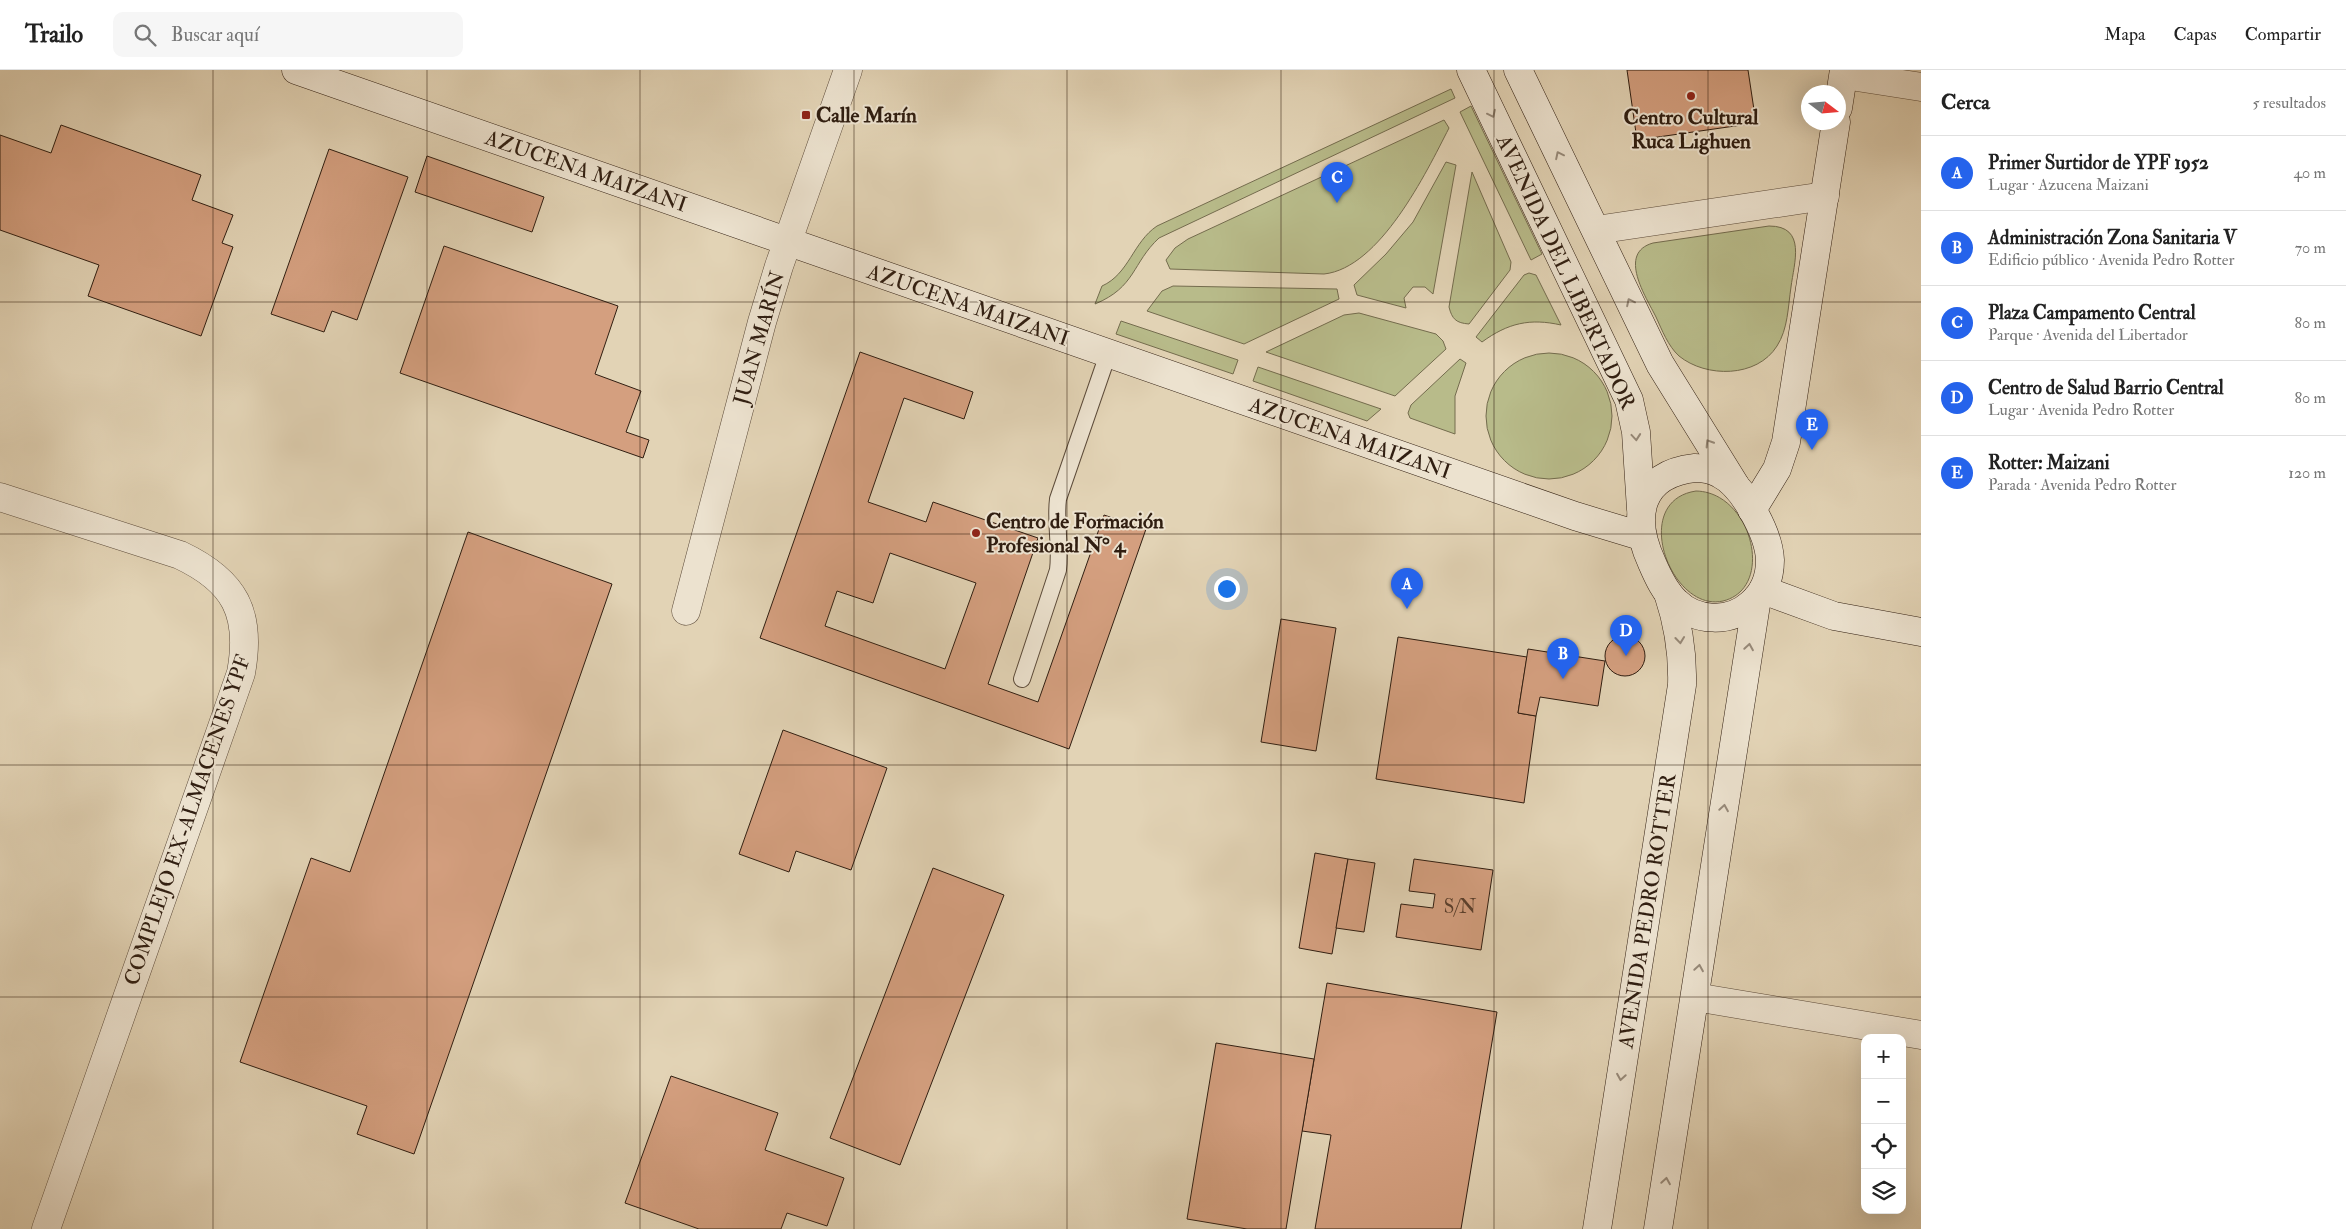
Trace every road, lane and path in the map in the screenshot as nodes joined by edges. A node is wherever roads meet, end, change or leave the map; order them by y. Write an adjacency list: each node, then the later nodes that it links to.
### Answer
1 (848, 70): 10 (main road, JUAN MARÍN)
2 (1471, 70): 14 (main road, AVENIDA DEL LIBERTADOR, one-way to 14)
3 (1518, 70): 9 (main road, AVENIDA DEL LIBERTADOR, one-way to 3)
4 (304, 71): 10 (main road, AZUCENA MAIZANI)
5 (1844, 73): 6 (main road)
6 (1921, 87)
7 (1835, 130): 8 (main road)
8 (1825, 196): 9 (main road); 15 (main road)
9 (1596, 230): 12 (main road, AVENIDA DEL LIBERTADOR, one-way to 9)
10 (788, 242): 11 (main road, AZUCENA MAIZANI); 19 (main road, JUAN MARÍN)
11 (1108, 354): 16 (main road, AZUCENA MAIZANI); 21 (lane)
12 (1735, 485): 14 (main road, AVENIDA DEL LIBERTADOR); 15 (main road, AVENIDA DEL LIBERTADOR)
13 (0, 497): 24 (main road, COMPLEJO EX-ALMACENES YPF)
14 (1641, 509): 16 (main road, AVENIDA DEL LIBERTADOR)
15 (1752, 510): 18 (main road, AVENIDA DEL LIBERTADOR)
16 (1641, 536): 17 (main road, AVENIDA DEL LIBERTADOR)
17 (1668, 593): 18 (main road, AVENIDA DEL LIBERTADOR); 25 (main road, AVENIDA PEDRO ROTTER, one-way to 25)
18 (1760, 594): 20 (main road); 22 (main road, one-way to 18)
19 (686, 611)
20 (1921, 632)
21 (1022, 679)
22 (1695, 997): 23 (main road); 26 (main road, one-way to 22)
23 (1921, 1035)
24 (46, 1229)
25 (1597, 1229)
26 (1658, 1229)

